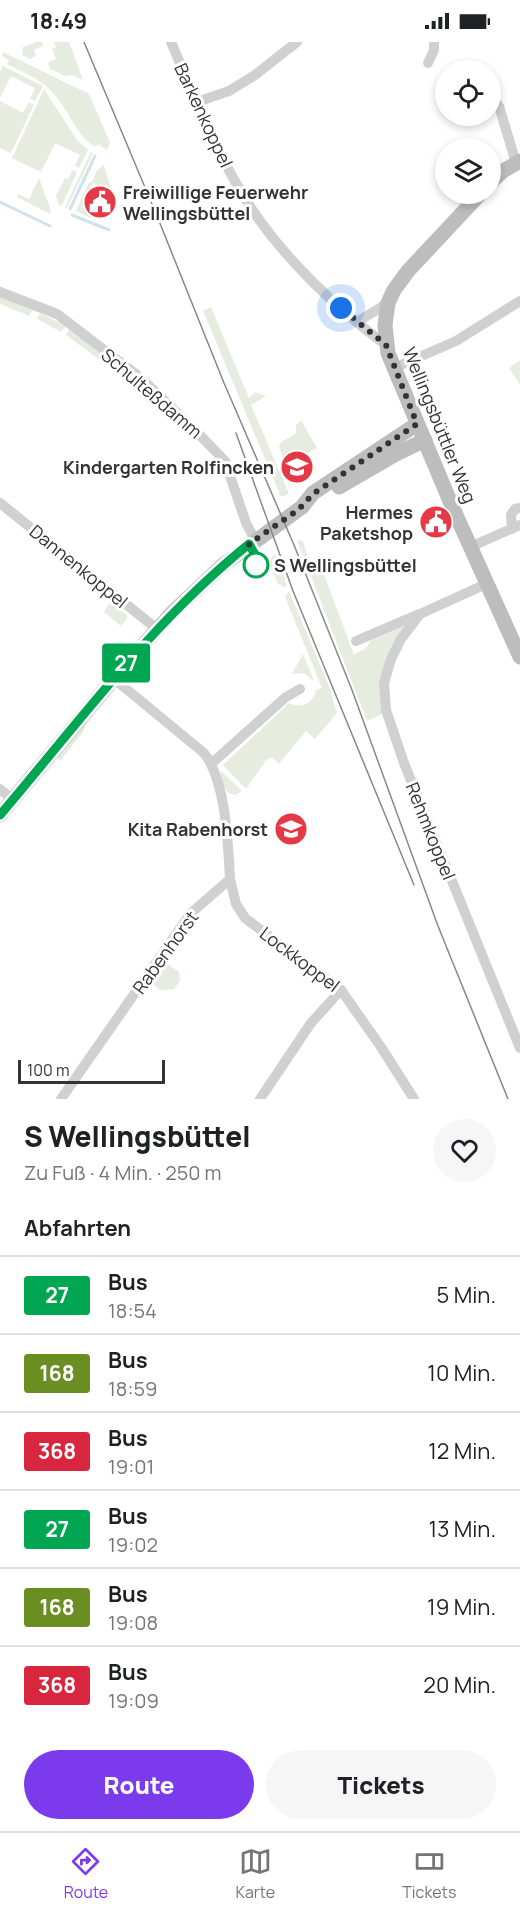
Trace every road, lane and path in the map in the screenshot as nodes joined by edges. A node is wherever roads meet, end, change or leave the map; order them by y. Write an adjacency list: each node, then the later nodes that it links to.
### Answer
1 (171, 42): 5 (street, Barkenkoppel)
2 (297, 42): 5 (street)
3 (434, 42): 4 (street)
4 (428, 63)
5 (197, 102): 13 (street, Barkenkoppel)
6 (501, 112): 7 (street)
7 (518, 162): 8 (main road)
8 (501, 175)
9 (471, 204): 12 (main road, Wellingsbüttler Weg)
10 (0, 292): 22 (street, Schulteßdamm)
11 (520, 301): 15 (street)
12 (388, 303): 13 (street); 14 (main road, Wellingsbüttler Weg)
13 (357, 322): 14 (street, Barkenkoppel)
14 (386, 345): 15 (main road, Wellingsbüttler Weg)
15 (394, 368): 16 (main road, Wellingsbüttler Weg)
16 (417, 424): 17 (main road, Wellingsbüttler Weg); 19 (main road)
17 (425, 440): 19 (main road); 23 (main road, Wellingsbüttler Weg)
18 (0, 503): 26 (street, Dannenkoppel)
19 (302, 507): 22 (main road)
20 (520, 508): 21 (street)
21 (516, 527): 23 (street)
22 (255, 540): 26 (main road)
23 (470, 547): 24 (main road, Wellingsbüttler Weg)
24 (486, 584): 25 (street, Rehmkoppel); 28 (main road, Wellingsbüttler Weg)
25 (420, 614): 27 (street, Rehmkoppel); 37 (street, Rehmkoppel)
26 (157, 629): 29 (main road)
27 (356, 641)
28 (520, 657)
29 (113, 678): 31 (street); 33 (main road)
30 (300, 689): 31 (street)
31 (212, 763): 35 (street)
32 (0, 789): 33 (street)
33 (13, 800): 34 (main road)
34 (0, 815)
35 (230, 879): 36 (street, Lockkoppel); 38 (street, Rabenhorst)
36 (341, 990): 39 (street); 40 (street, Lockkoppel)
37 (520, 1048)
38 (62, 1099)
39 (260, 1099)
40 (414, 1099)

